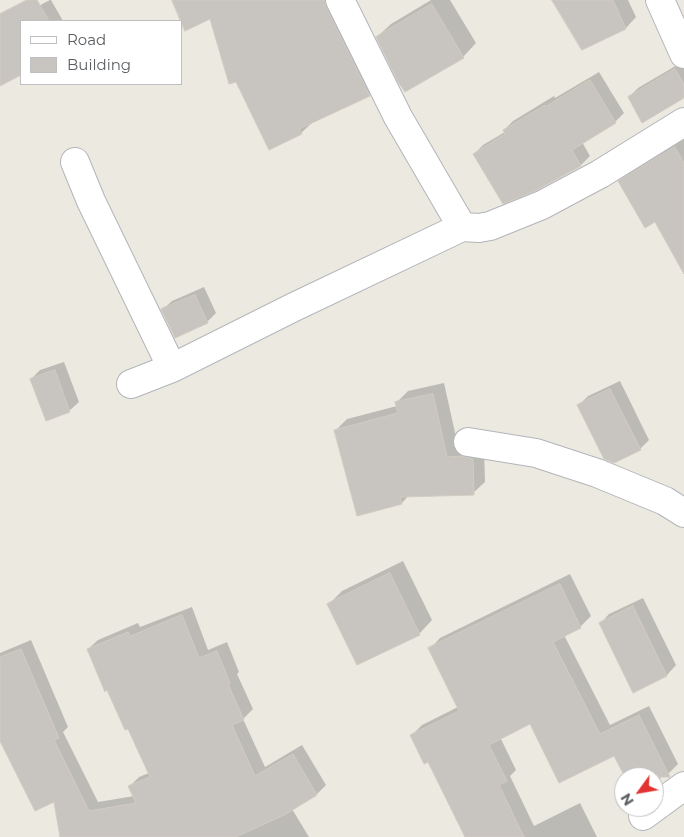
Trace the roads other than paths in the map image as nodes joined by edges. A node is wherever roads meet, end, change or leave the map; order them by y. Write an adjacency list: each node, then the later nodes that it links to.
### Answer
1 (340, 0): 6 (street)
2 (670, 10): 3 (street)
3 (684, 54)
4 (684, 122): 6 (street)
5 (75, 162): 7 (street)
6 (462, 227): 7 (street)
7 (172, 368): 8 (street)
8 (131, 384)
9 (468, 442): 10 (street)
10 (684, 513)
11 (684, 786): 12 (street)
12 (664, 801)

